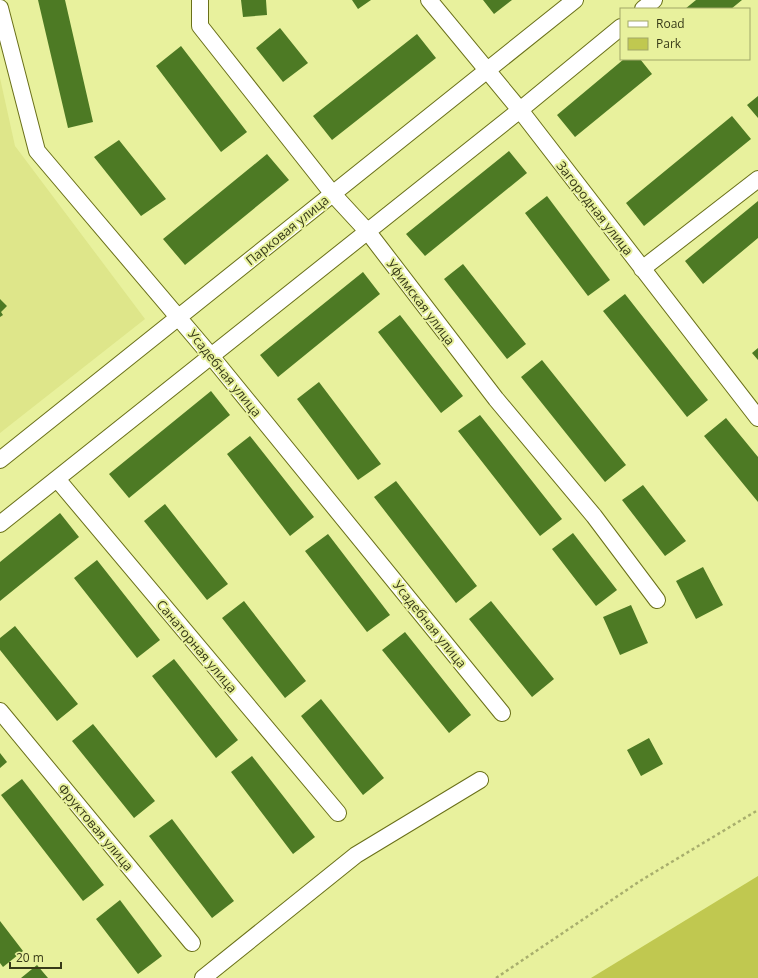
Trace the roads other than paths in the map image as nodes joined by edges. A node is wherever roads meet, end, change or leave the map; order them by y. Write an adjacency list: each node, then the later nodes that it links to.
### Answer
1 (200, 0): 11 (street, Уфимская улица)
2 (429, 0): 8 (street, Загородная улица)
3 (575, 0): 8 (street, Парковая улица)
4 (654, 0): 6 (street)
5 (0, 8): 14 (street, Усадебная улица)
6 (644, 8)
7 (620, 28): 9 (street)
8 (487, 70): 9 (street, Загородная улица); 11 (street, Парковая улица)
9 (520, 110): 12 (street); 13 (street, Загородная улица)
10 (758, 179): 13 (street)
11 (332, 193): 12 (street, Уфимская улица); 14 (street, Парковая улица)
12 (368, 232): 15 (street); 20 (street, Уфимская улица)
13 (642, 269): 16 (street, Загородная улица)
14 (179, 317): 15 (street, Усадебная улица); 17 (street, Парковая улица)
15 (211, 356): 18 (street); 22 (street, Усадебная улица)
16 (758, 418)
17 (0, 460)
18 (56, 479): 19 (street); 24 (street, Санаторная улица)
19 (0, 524)
20 (657, 600)
21 (0, 711): 25 (street, Фруктовая улица)
22 (502, 713)
23 (480, 780): 26 (street)
24 (338, 813)
25 (192, 943)
26 (203, 978)

